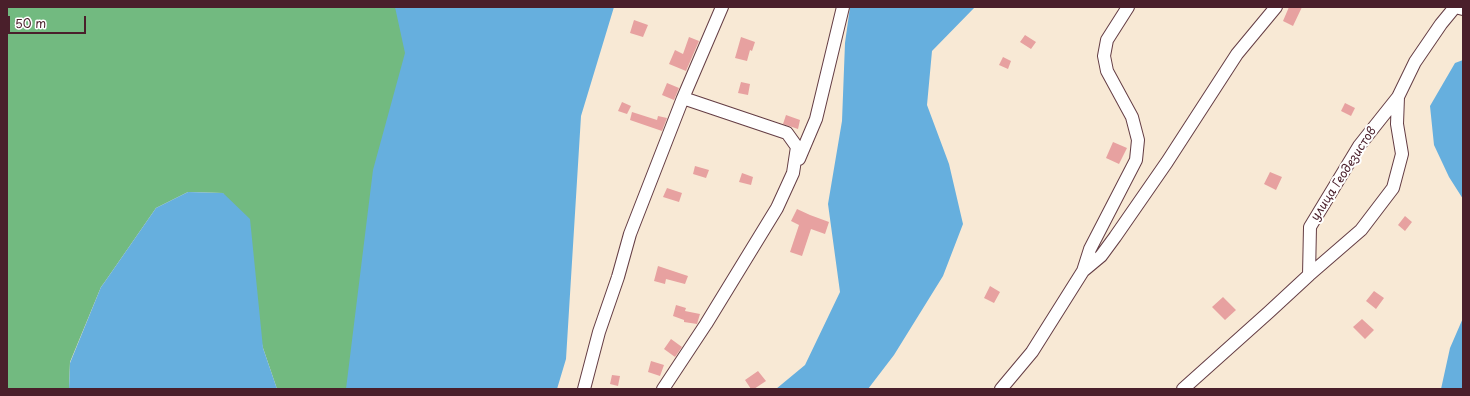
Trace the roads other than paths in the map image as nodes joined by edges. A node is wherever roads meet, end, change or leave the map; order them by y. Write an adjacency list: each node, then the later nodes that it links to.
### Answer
1 (722, 7): 8 (street)
2 (843, 7): 9 (street)
3 (1128, 7): 10 (street)
4 (1276, 7): 10 (street)
5 (1455, 7): 6 (street, улица Геодезистов); 7 (street, улица Геодезистов)
6 (1463, 9)
7 (1398, 96): 11 (street, улица Геодезистов); 11 (street)
8 (683, 98): 9 (street); 12 (street)
9 (794, 174): 13 (street)
10 (1083, 271): 14 (street)
11 (1309, 275): 15 (street)
12 (584, 389)
13 (663, 389)
14 (1001, 389)
15 (1183, 389)

